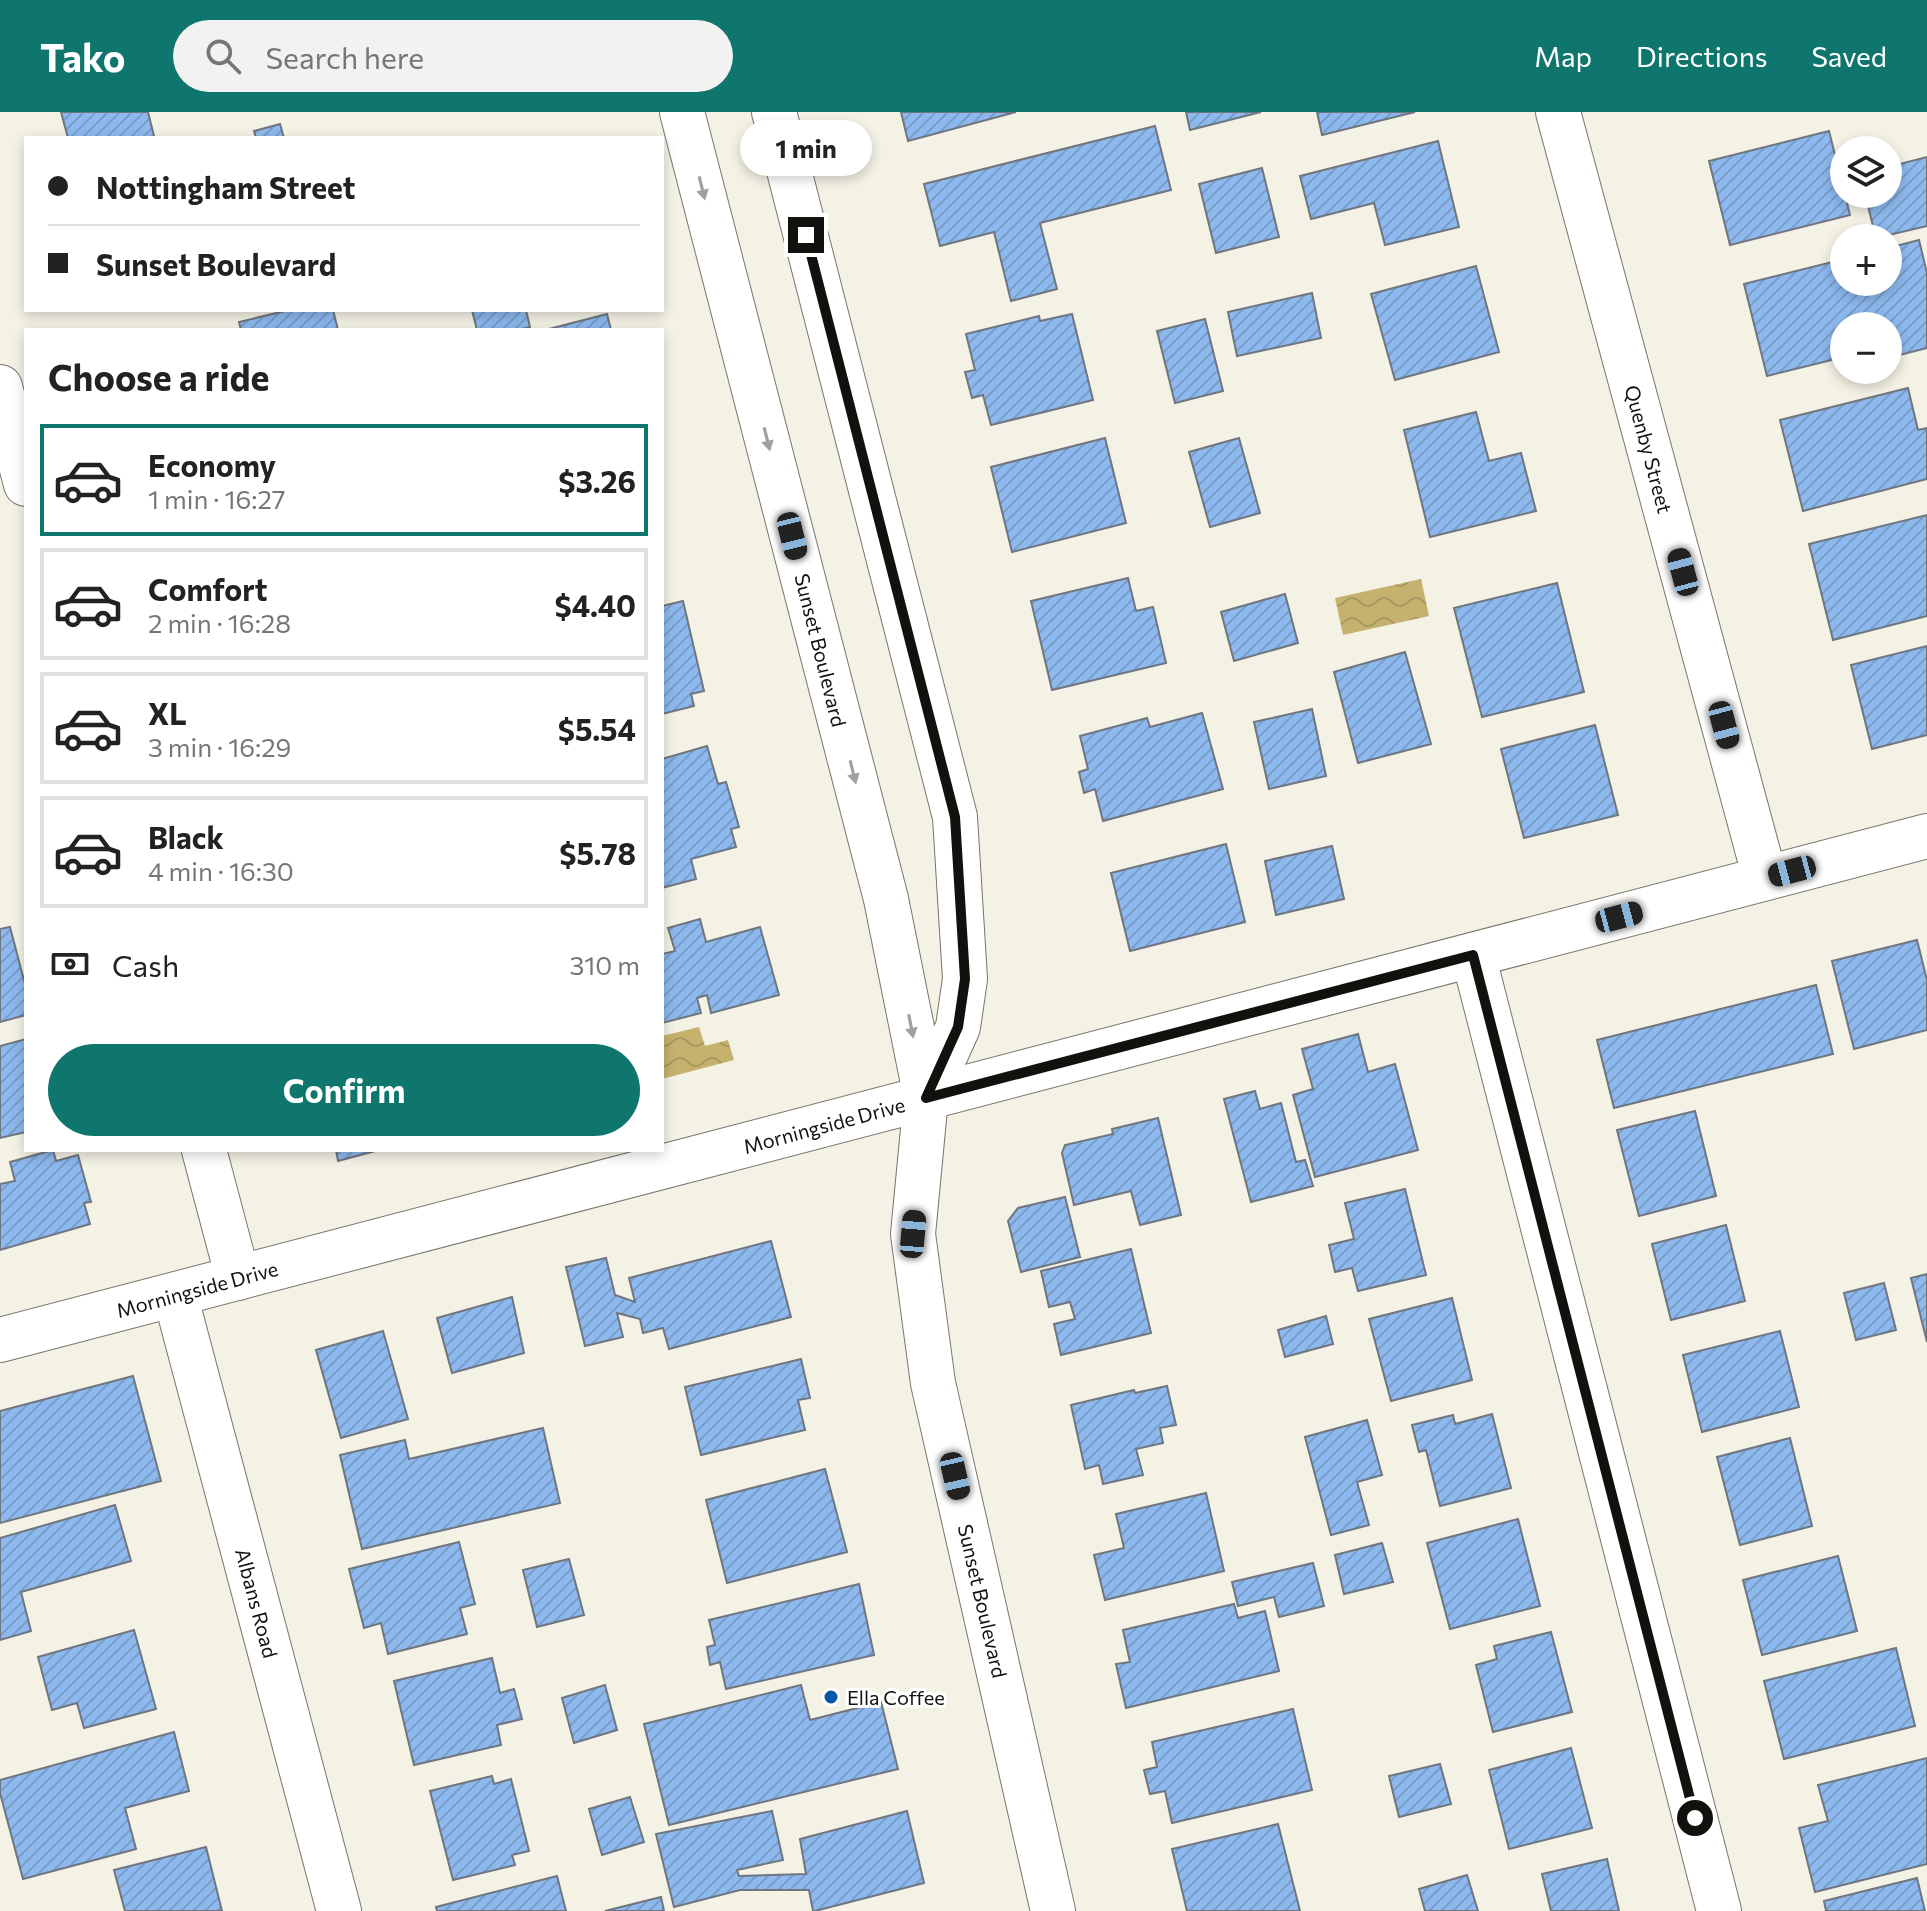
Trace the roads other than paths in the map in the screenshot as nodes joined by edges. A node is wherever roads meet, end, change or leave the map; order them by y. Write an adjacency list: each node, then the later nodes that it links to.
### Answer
1 (682, 112): 9 (street, Sunset Boulevard, one-way to 9)
2 (774, 112): 9 (street, Sunset Boulevard)
3 (1558, 112): 7 (street, Quenby Street)
4 (0, 387): 5 (street)
5 (24, 477)
6 (1927, 836): 7 (street, Morningside Drive)
7 (1765, 878): 8 (street, Morningside Drive)
8 (1473, 955): 9 (street, Morningside Drive); 16 (street)
9 (926, 1098): 11 (street, Morningside Drive); 15 (street, Sunset Boulevard)
10 (205, 1152): 11 (street)
11 (238, 1278): 12 (street, Morningside Drive)
12 (175, 1295): 13 (street, Morningside Drive); 14 (street, Albans Road)
13 (0, 1340)
14 (339, 1911)
15 (1053, 1911)
16 (1719, 1911)

